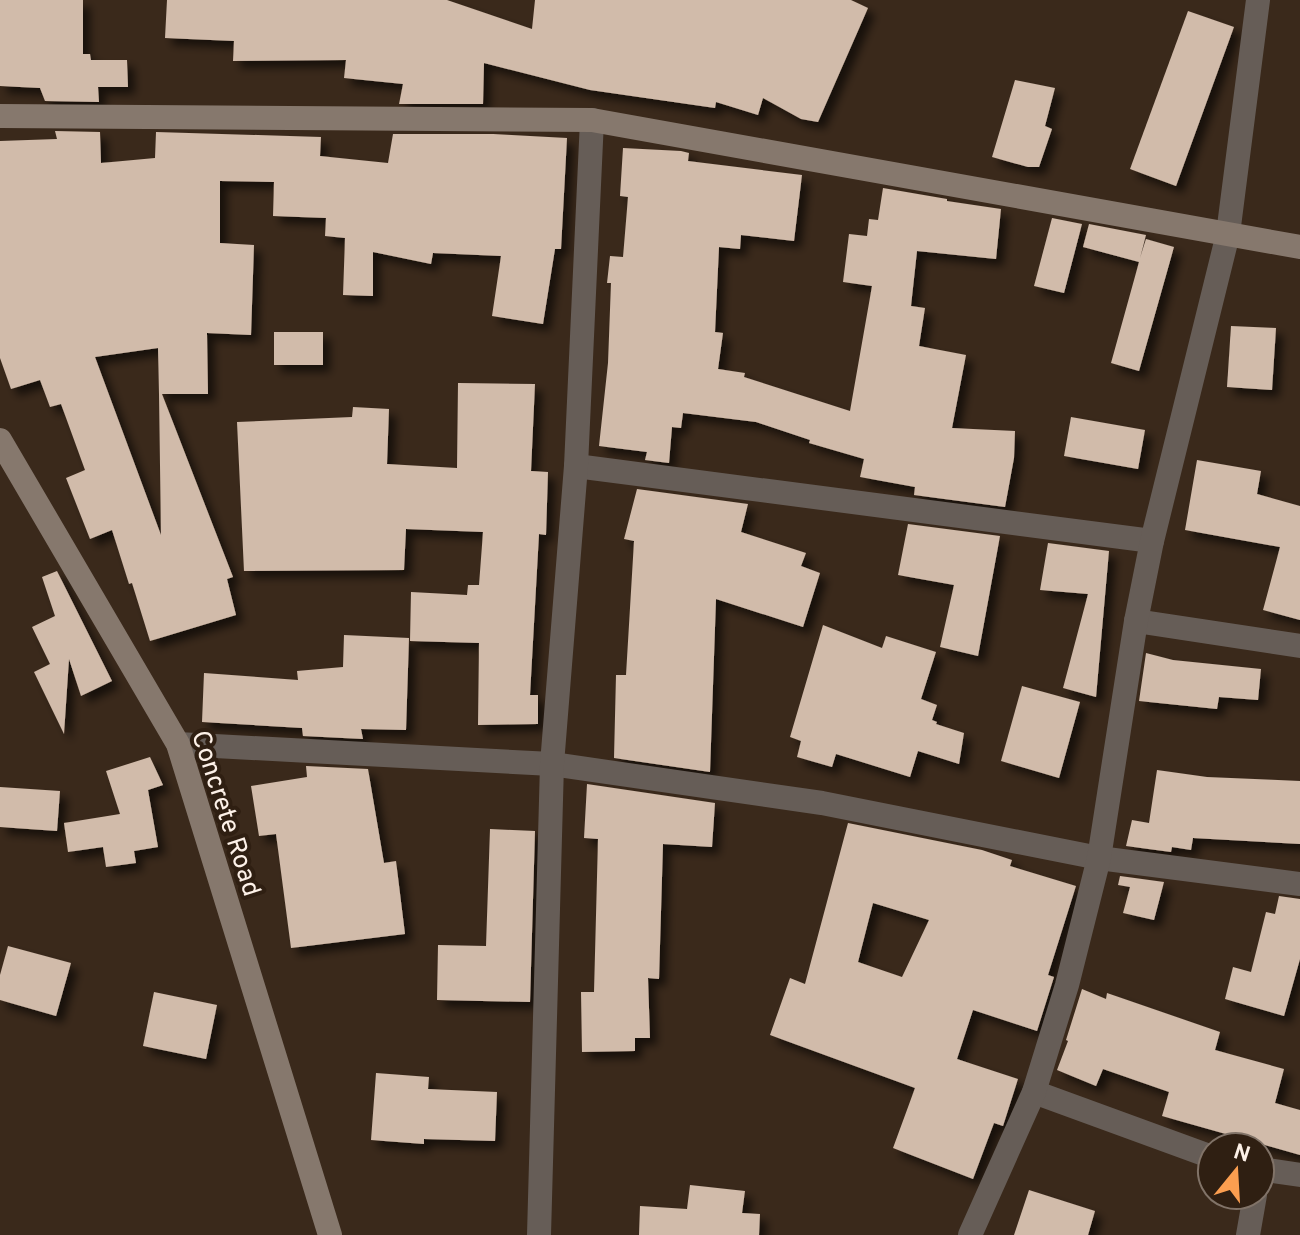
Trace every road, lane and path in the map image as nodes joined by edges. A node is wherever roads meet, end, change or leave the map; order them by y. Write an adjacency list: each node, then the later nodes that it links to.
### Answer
1 (1258, 0): 4 (street)
2 (0, 116): 3 (street)
3 (592, 120): 4 (street); 7 (street)
4 (1228, 234): 5 (street); 8 (street)
5 (1300, 247)
6 (0, 440): 11 (street, Concrete Road)
7 (576, 466): 8 (street); 12 (street)
8 (1152, 541): 9 (street)
9 (1136, 621): 10 (street); 13 (street)
10 (1300, 646)
11 (178, 744): 12 (street); 20 (street, Concrete Road)
12 (552, 764): 13 (street); 21 (street)
13 (1099, 858): 14 (street); 15 (street)
14 (1300, 884)
15 (1034, 1092): 16 (street); 22 (street)
16 (1196, 1151)
17 (1276, 1171): 18 (street)
18 (1300, 1175)
19 (1252, 1211): 23 (street)
20 (330, 1235)
21 (539, 1235)
22 (970, 1235)
23 (1248, 1235)

